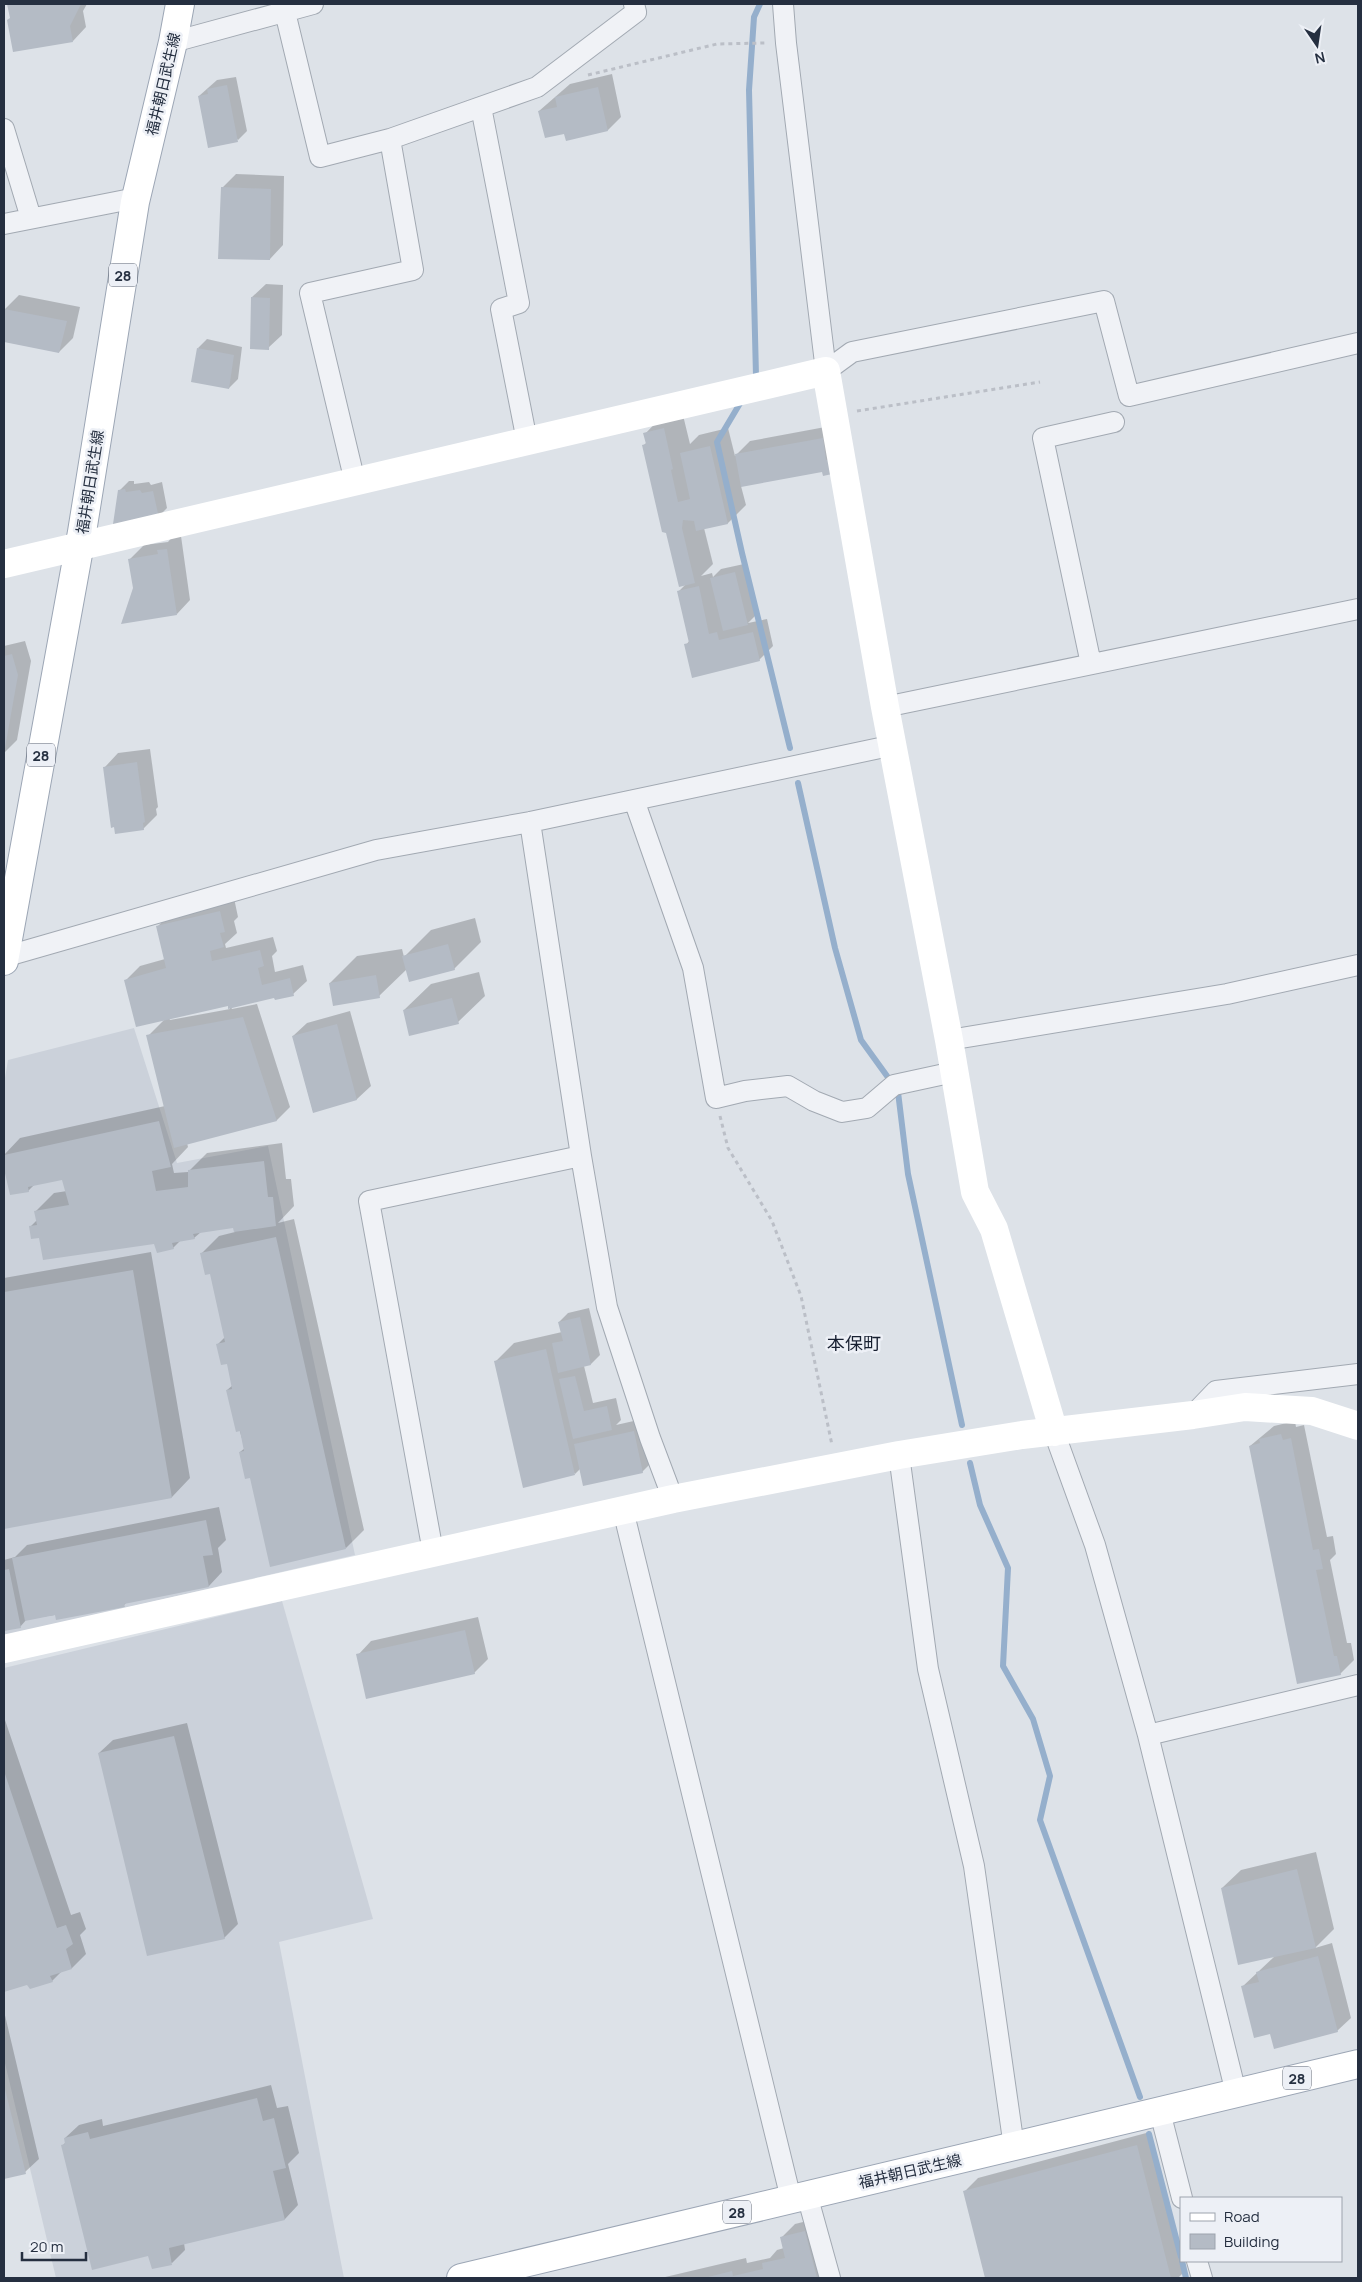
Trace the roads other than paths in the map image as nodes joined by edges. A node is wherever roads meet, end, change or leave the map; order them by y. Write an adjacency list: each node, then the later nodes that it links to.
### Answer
1 (180, 4): 6 (street, 福井朝日武生線 / 28)
2 (313, 4): 5 (street)
3 (634, 4): 7 (street)
4 (784, 4): 14 (street)
5 (285, 12): 6 (street); 9 (street)
6 (173, 42): 10 (street, 福井朝日武生線 / 28)
7 (481, 107): 9 (street); 16 (street)
8 (4, 129): 11 (street)
9 (390, 139): 17 (street)
10 (136, 198): 11 (street); 18 (street, 福井朝日武生線 / 28)
11 (31, 218): 12 (street)
12 (4, 224)
13 (1358, 343): 14 (street)
14 (826, 371): 16 (street); 22 (street)
15 (1114, 422): 21 (street)
16 (527, 441): 17 (street)
17 (355, 482): 18 (street)
18 (79, 548): 19 (street); 26 (street, 福井朝日武生線 / 28)
19 (4, 564)
20 (1358, 609): 21 (street)
21 (1091, 664): 22 (street)
22 (885, 707): 23 (street)
23 (894, 745): 24 (street); 28 (street)
24 (634, 800): 25 (street); 29 (street)
25 (530, 822): 26 (street); 30 (street)
26 (4, 959)
27 (1358, 965): 28 (street)
28 (949, 1040): 29 (street)
29 (954, 1072): 34 (street)
30 (581, 1156): 36 (street); 38 (street)
31 (1358, 1374): 32 (street)
32 (1194, 1415): 33 (street); 34 (street)
33 (1358, 1426)
34 (1054, 1432): 35 (street); 41 (street)
35 (899, 1455): 36 (street); 45 (street)
36 (673, 1498): 37 (street)
37 (623, 1510): 38 (street); 46 (street)
38 (433, 1552): 39 (street)
39 (4, 1649)
40 (1358, 1685): 41 (street)
41 (1148, 1735): 43 (street)
42 (1358, 2064): 43 (street, 福井朝日武生線 / 28)
43 (1236, 2093): 44 (street, 福井朝日武生線 / 28)
44 (1160, 2112): 45 (street, 福井朝日武生線 / 28); 47 (street)
45 (1014, 2147): 46 (street, 福井朝日武生線 / 28)
46 (799, 2197): 49 (street, 福井朝日武生線 / 28); 50 (street)
47 (1182, 2197)
48 (1198, 2262): 51 (street)
49 (461, 2278)
50 (830, 2278)
51 (1202, 2278)

